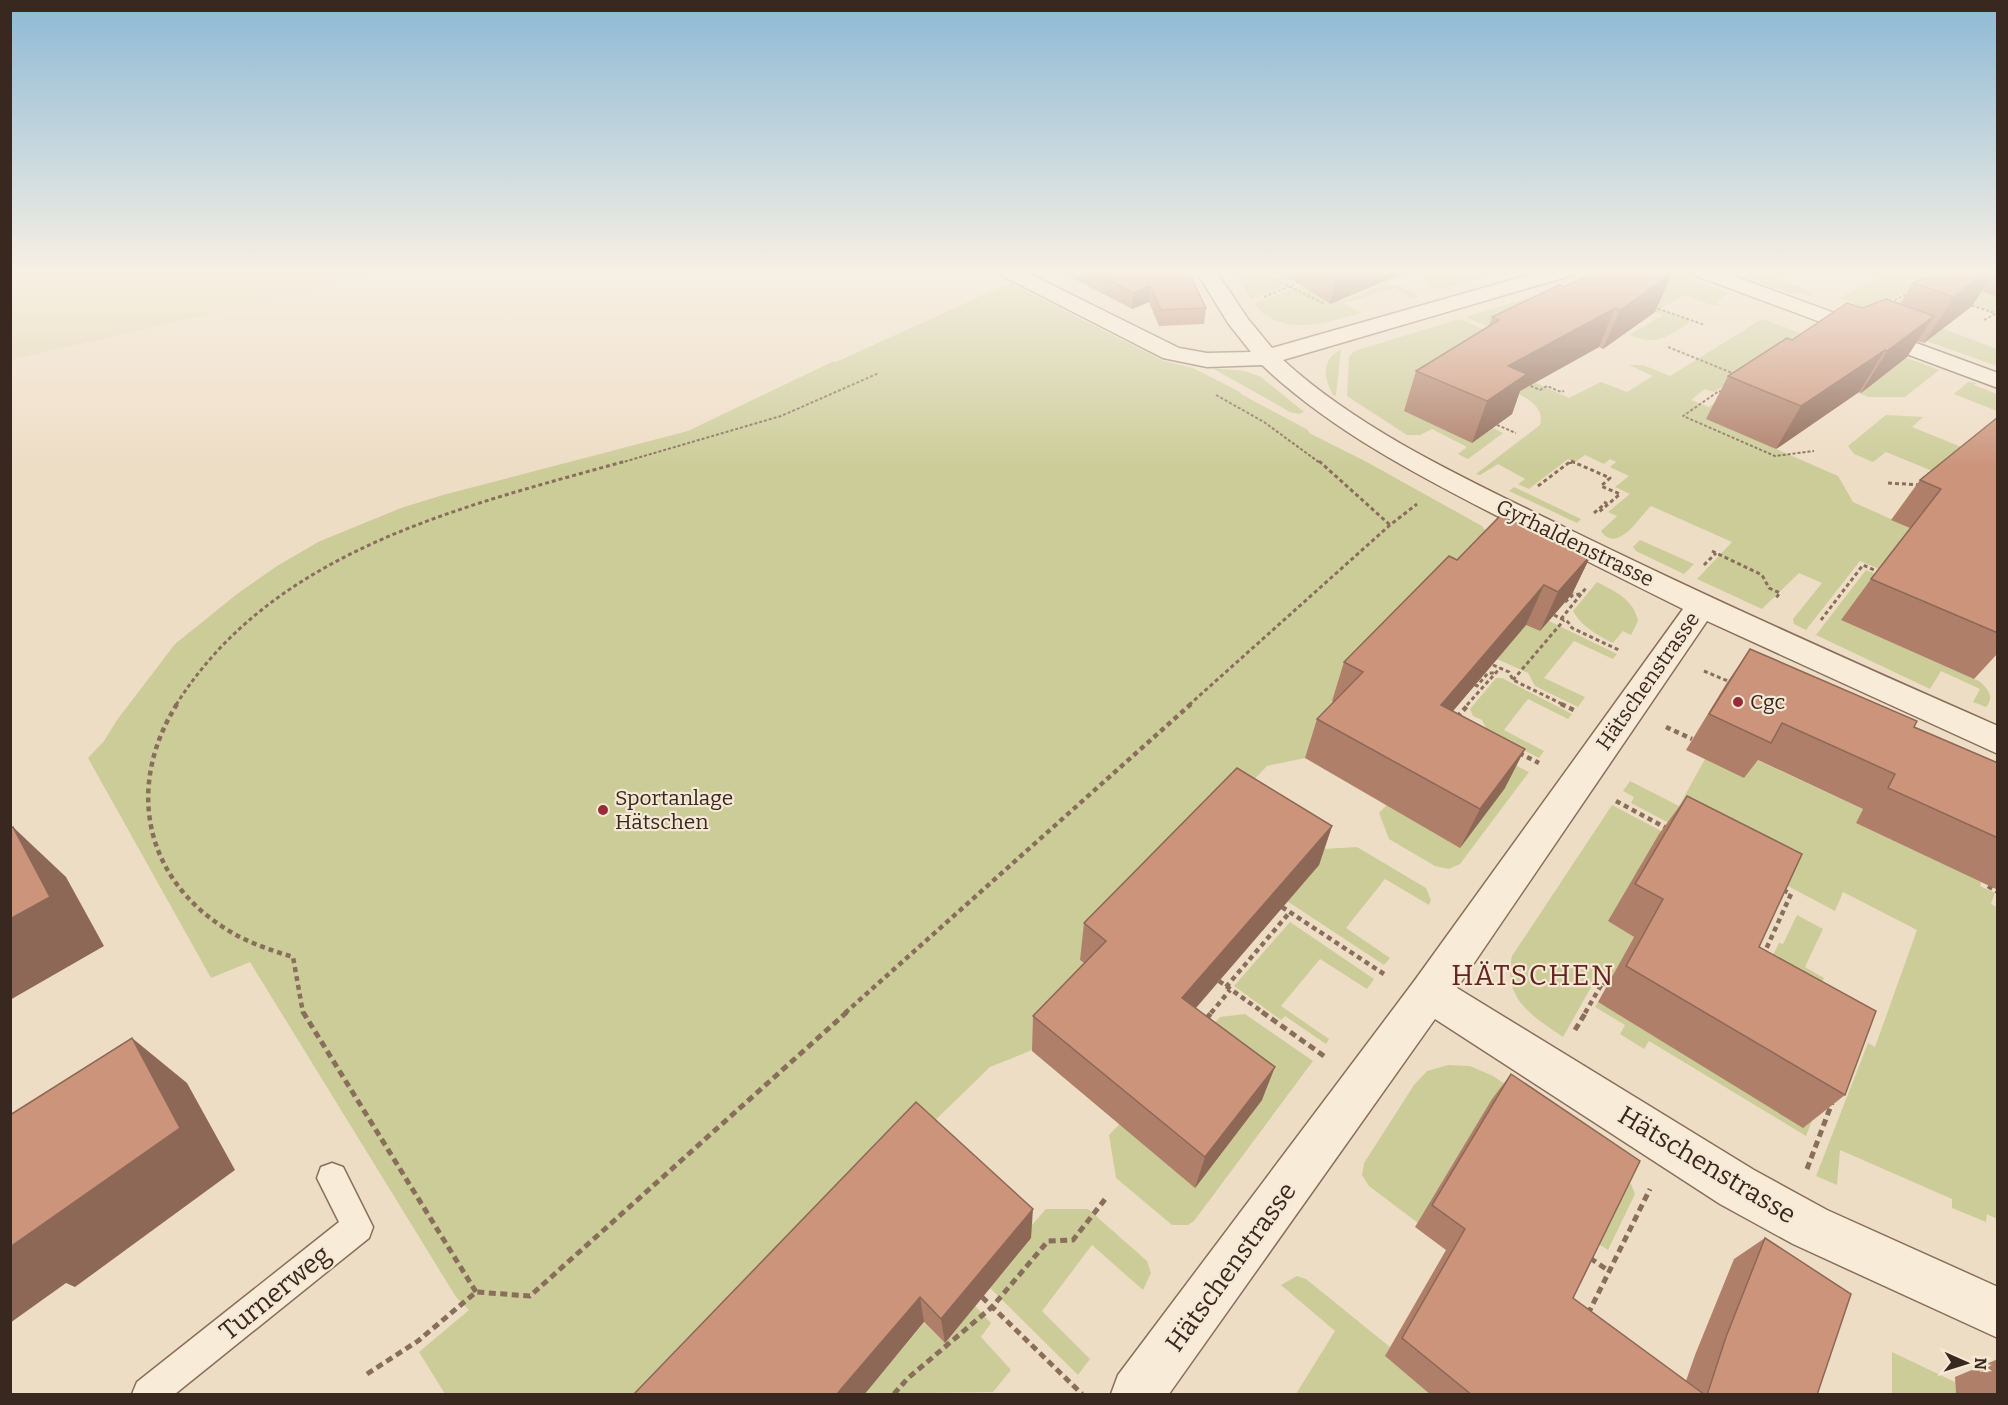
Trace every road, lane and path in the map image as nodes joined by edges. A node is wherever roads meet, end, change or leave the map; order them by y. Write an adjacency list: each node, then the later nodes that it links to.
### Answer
1 (1140, 337): 6 (street)
2 (1250, 337): 6 (street, Gyrhaldenstrasse)
3 (1336, 337): 6 (street)
4 (1878, 337): 10 (street)
5 (1668, 347): 8 (path)
6 (1267, 357): 19 (street, Gyrhaldenstrasse)
7 (879, 373): 69 (path)
8 (1744, 378)
9 (1519, 381): 12 (path)
10 (1998, 381)
11 (1729, 387): 13 (path)
12 (1564, 391)
13 (1722, 392): 15 (path); 18 (path)
14 (1215, 394): 24 (path)
15 (1730, 395)
16 (1497, 425): 17 (path)
17 (1516, 434)
18 (1814, 451)
19 (1449, 481): 24 (path); 28 (street, Gyrhaldenstrasse)
20 (1888, 483): 21 (path)
21 (1921, 485)
22 (1530, 491): 23 (path)
23 (1596, 511)
24 (1390, 525): 69 (path)
25 (1882, 573): 31 (path)
26 (1581, 594): 27 (path)
27 (1565, 602)
28 (1701, 606): 31 (street, Gyrhaldenstrasse); 32 (street, Hätschenstrasse)
29 (1554, 615): 30 (path)
30 (1564, 620): 32 (path); 36 (path)
31 (1798, 650): 43 (street, Gyrhaldenstrasse)
32 (1662, 661): 38 (path); 42 (street, Hätschenstrasse)
33 (1492, 665): 34 (path)
34 (1500, 668): 35 (path); 36 (path)
35 (1496, 673): 37 (path); 40 (path)
36 (1513, 680): 42 (path)
37 (1475, 685)
38 (1737, 685)
39 (1450, 714): 40 (path)
40 (1457, 717): 41 (path)
41 (1454, 726)
42 (1614, 729): 45 (street, Hätschenstrasse)
43 (1998, 741)
44 (1513, 750): 45 (path)
45 (1577, 782): 46 (path); 59 (street, Hätschenstrasse)
46 (1670, 830)
47 (1988, 886): 49 (path)
48 (1781, 889): 53 (path)
49 (1998, 892)
50 (1282, 907): 51 (path)
51 (1290, 912): 57 (path); 59 (path)
52 (1757, 943): 53 (path)
53 (1767, 948): 54 (path)
54 (1759, 965)
55 (1219, 981): 57 (path)
56 (1607, 985): 58 (path)
57 (1228, 988): 60 (path); 61 (path)
58 (1596, 996)
59 (1427, 997): 61 (street, Hätschenstrasse); 63 (street, Hätschenstrasse)
60 (1201, 1025)
61 (1363, 1084): 78 (street, Hätschenstrasse)
62 (1834, 1096): 66 (path)
63 (1672, 1145): 66 (street, Hätschenstrasse); 68 (path)
64 (333, 1178): 75 (lane, Turnerweg)
65 (1106, 1198): 71 (path)
66 (1790, 1216): 72 (street, Hätschenstrasse)
67 (1582, 1252): 68 (path)
68 (1609, 1271): 73 (path)
69 (476, 1292): 74 (path)
70 (982, 1297): 71 (path)
71 (992, 1307): 76 (path); 77 (path)
72 (1998, 1313)
73 (1586, 1317)
74 (368, 1374)
75 (149, 1395)
76 (894, 1395)
77 (1083, 1395)
78 (1137, 1395)

